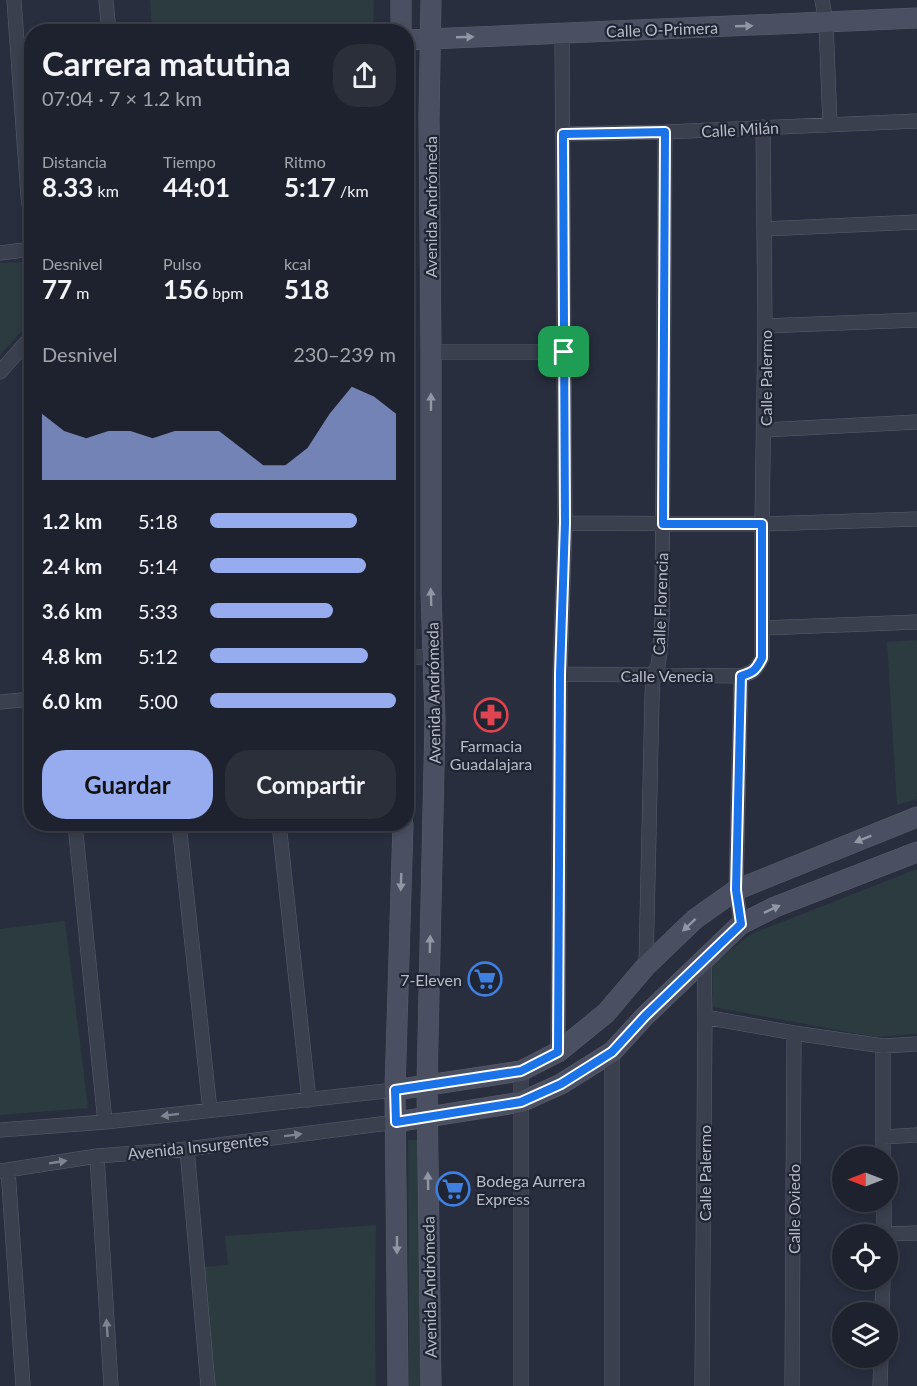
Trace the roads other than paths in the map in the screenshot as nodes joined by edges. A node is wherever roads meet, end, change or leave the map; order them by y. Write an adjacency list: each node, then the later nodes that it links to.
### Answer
1 (14, 0): 18 (street)
2 (106, 0): 8 (street)
3 (401, 0): 9 (street)
4 (431, 0): 11 (street, Avenida Andrómeda)
5 (822, 0): 7 (street)
6 (917, 18): 7 (street, Calle O-Primera)
7 (826, 22): 10 (street, Calle O-Primera, one-way to 7); 14 (street)
8 (108, 24)
9 (401, 24)
10 (562, 33): 11 (street, Calle O-Primera, one-way to 10); 17 (street)
11 (430, 38): 12 (street, Calle O-Primera); 26 (street, Avenida Andrómeda)
12 (414, 39)
13 (917, 121): 14 (street, Calle Milán)
14 (830, 125): 15 (street, Calle Milán)
15 (763, 127): 16 (street, Calle Milán); 20 (street, Calle Palermo)
16 (665, 132): 17 (street, Calle Milán); 33 (street, Calle Florencia)
17 (563, 134): 27 (street)
18 (24, 140)
19 (917, 222): 20 (street)
20 (764, 229): 24 (street, Calle Palermo)
21 (24, 250): 22 (street)
22 (0, 254)
23 (917, 320): 24 (street)
24 (765, 326): 30 (street, Calle Palermo)
25 (24, 345): 28 (street)
26 (431, 352): 27 (street); 37 (street, Avenida Andrómeda, one-way to 26)
27 (564, 352): 32 (street)
28 (0, 372)
29 (917, 422): 30 (street)
30 (764, 430): 34 (street, Calle Palermo)
31 (917, 519): 34 (street)
32 (565, 523): 33 (street); 39 (street)
33 (663, 524): 34 (street); 40 (street, Calle Florencia)
34 (762, 524): 36 (street, Calle Palermo)
35 (917, 622): 36 (street)
36 (763, 628): 41 (street)
37 (433, 656): 38 (street); 61 (street, Avenida Andrómeda, one-way to 37)
38 (414, 657)
39 (560, 674): 40 (street, Calle Venecia); 58 (street)
40 (653, 675): 41 (street, Calle Venecia); 53 (street, Calle Florencia)
41 (741, 676): 50 (street)
42 (24, 700): 43 (street)
43 (0, 702)
44 (917, 817): 50 (street, one-way to 50)
45 (76, 831): 67 (street)
46 (180, 831): 65 (street)
47 (280, 831): 63 (street)
48 (403, 831): 62 (street, Avenida Andrómeda, one-way to 62)
49 (917, 852): 51 (street, one-way to 49)
50 (736, 890): 51 (street); 53 (street, one-way to 53)
51 (741, 924): 52 (street)
52 (704, 959): 54 (street, Calle Palermo); 59 (street)
53 (646, 966): 58 (street)
54 (705, 1017): 55 (street); 86 (street, Calle Palermo)
55 (794, 1033): 57 (street); 87 (street, Calle Oviedo)
56 (917, 1044): 57 (street)
57 (883, 1046): 71 (street)
58 (558, 1052): 60 (street)
59 (612, 1052): 64 (street); 85 (street)
60 (521, 1071): 61 (street); 64 (street)
61 (427, 1085): 62 (street); 66 (street, Avenida Andrómeda)
62 (395, 1090): 63 (street, Avenida Insurgentes); 68 (street, Avenida Andrómeda)
63 (309, 1100): 65 (street, Avenida Insurgentes)
64 (521, 1102): 66 (street); 84 (street)
65 (210, 1110): 67 (street, Avenida Insurgentes, one-way to 67)
66 (427, 1117): 68 (street); 83 (street, Avenida Andrómeda, one-way to 66)
67 (105, 1122): 69 (street, Avenida Insurgentes)
68 (396, 1122): 73 (street, Avenida Insurgentes, one-way to 68); 82 (street, Avenida Andrómeda, one-way to 82)
69 (0, 1130)
70 (917, 1135): 71 (street)
71 (883, 1137): 72 (street)
72 (883, 1146)
73 (187, 1149): 74 (street, Avenida Insurgentes); 81 (street)
74 (97, 1156): 75 (street, Avenida Insurgentes, one-way to 74); 80 (street, one-way to 74)
75 (4, 1170): 79 (street)
76 (917, 1233): 77 (street)
77 (898, 1234)
78 (881, 1368): 88 (street)
79 (24, 1386)
80 (111, 1386)
81 (208, 1386)
82 (398, 1386)
83 (431, 1386)
84 (521, 1386)
85 (612, 1386)
86 (702, 1386)
87 (792, 1386)
88 (880, 1386)

